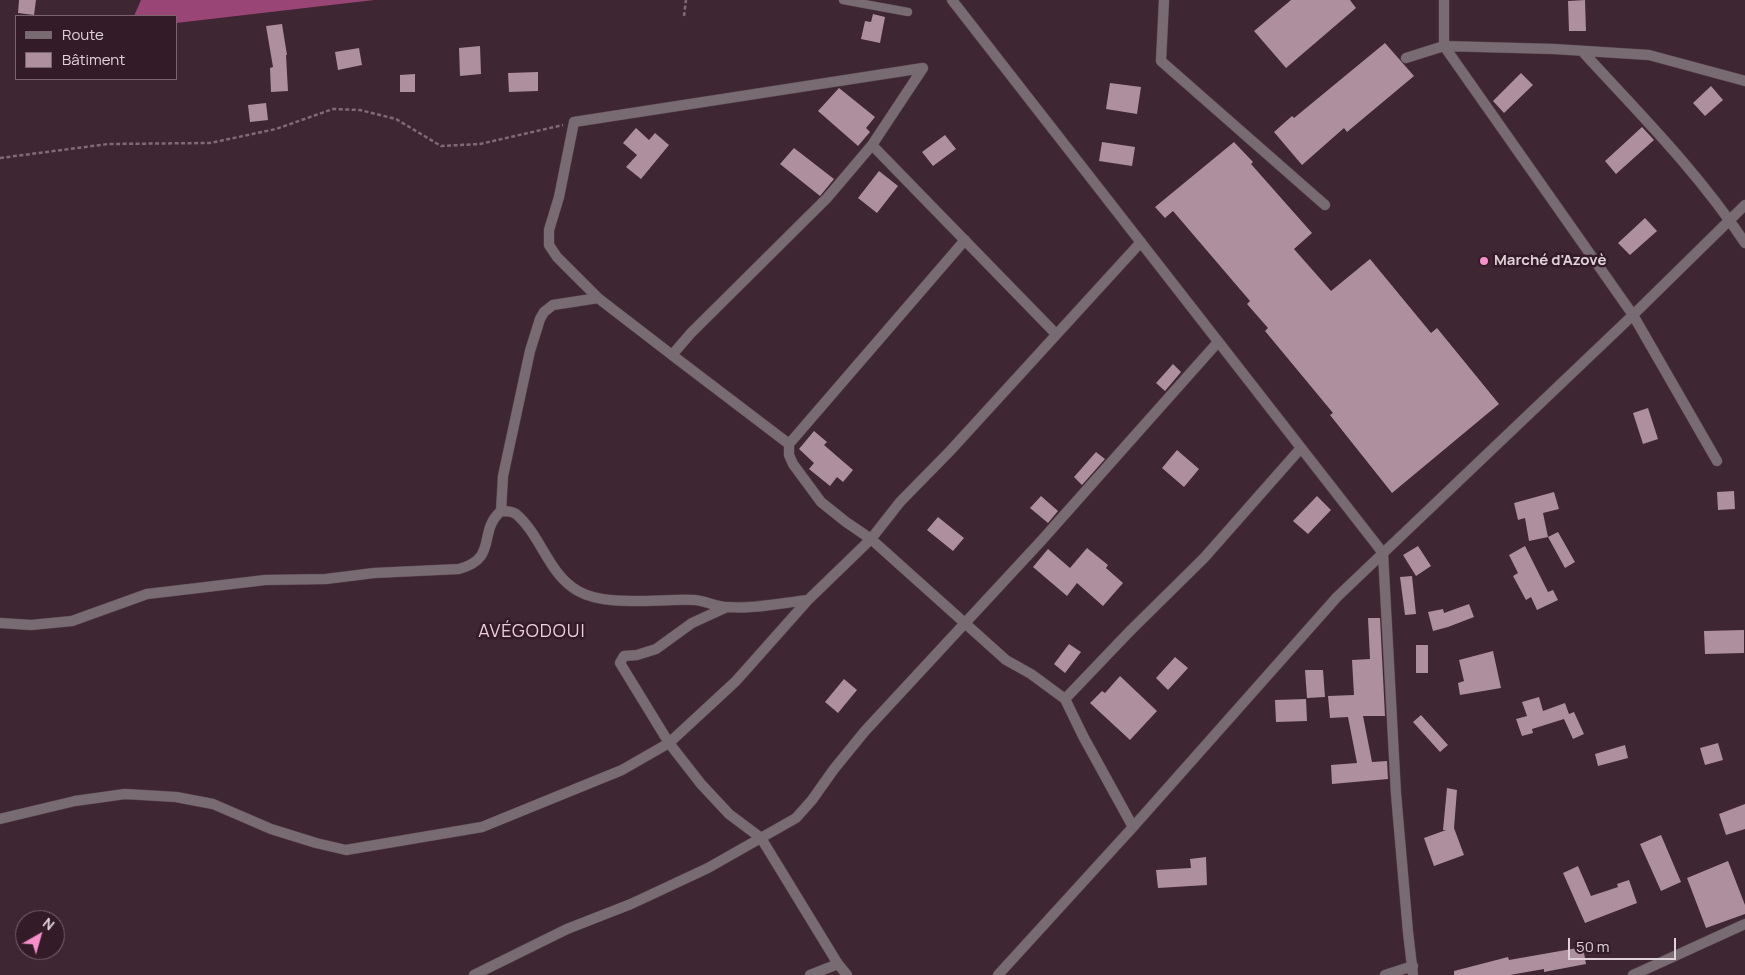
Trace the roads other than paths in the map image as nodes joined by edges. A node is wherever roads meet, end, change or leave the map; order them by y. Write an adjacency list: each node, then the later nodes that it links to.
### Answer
1 (843, 0): 5 (lane)
2 (952, 0): 15 (street)
3 (1164, 0): 12 (street)
4 (1444, 0): 6 (street)
5 (908, 12)
6 (1444, 46): 7 (street); 8 (street); 18 (street)
7 (1582, 51): 9 (street); 13 (street)
8 (1406, 58)
9 (1745, 81)
10 (872, 145): 14 (street); 17 (street); 21 (street)
11 (1745, 204): 13 (street)
12 (1325, 205)
13 (1729, 219): 16 (street); 18 (street)
14 (965, 240): 19 (street); 22 (street)
15 (1141, 242): 19 (street); 20 (street)
16 (1745, 243)
17 (598, 298): 21 (street); 25 (street)
18 (1633, 315): 24 (street); 27 (street)
19 (1056, 334): 26 (street)
20 (1218, 342): 23 (street); 31 (street)
21 (672, 355): 22 (street)
22 (789, 444): 26 (street)
23 (1301, 448): 27 (street); 32 (street)
24 (1717, 461)
25 (501, 511): 29 (street); 30 (street)
26 (870, 539): 28 (street); 31 (street)
27 (1383, 553): 35 (street); 39 (street)
28 (808, 600): 29 (street); 33 (street)
29 (727, 607): 33 (street)
30 (0, 623)
31 (965, 623): 32 (street); 36 (street)
32 (1065, 698): 35 (street)
33 (669, 743): 34 (street); 36 (street)
34 (0, 819)
35 (1133, 827): 44 (street)
36 (760, 838): 38 (street); 40 (street)
37 (1745, 924): 41 (street)
38 (838, 964): 42 (street); 43 (street)
39 (1413, 971): 45 (street)
40 (479, 974)
41 (1638, 974)
42 (810, 975)
43 (847, 975)
44 (998, 975)
45 (1385, 975)

